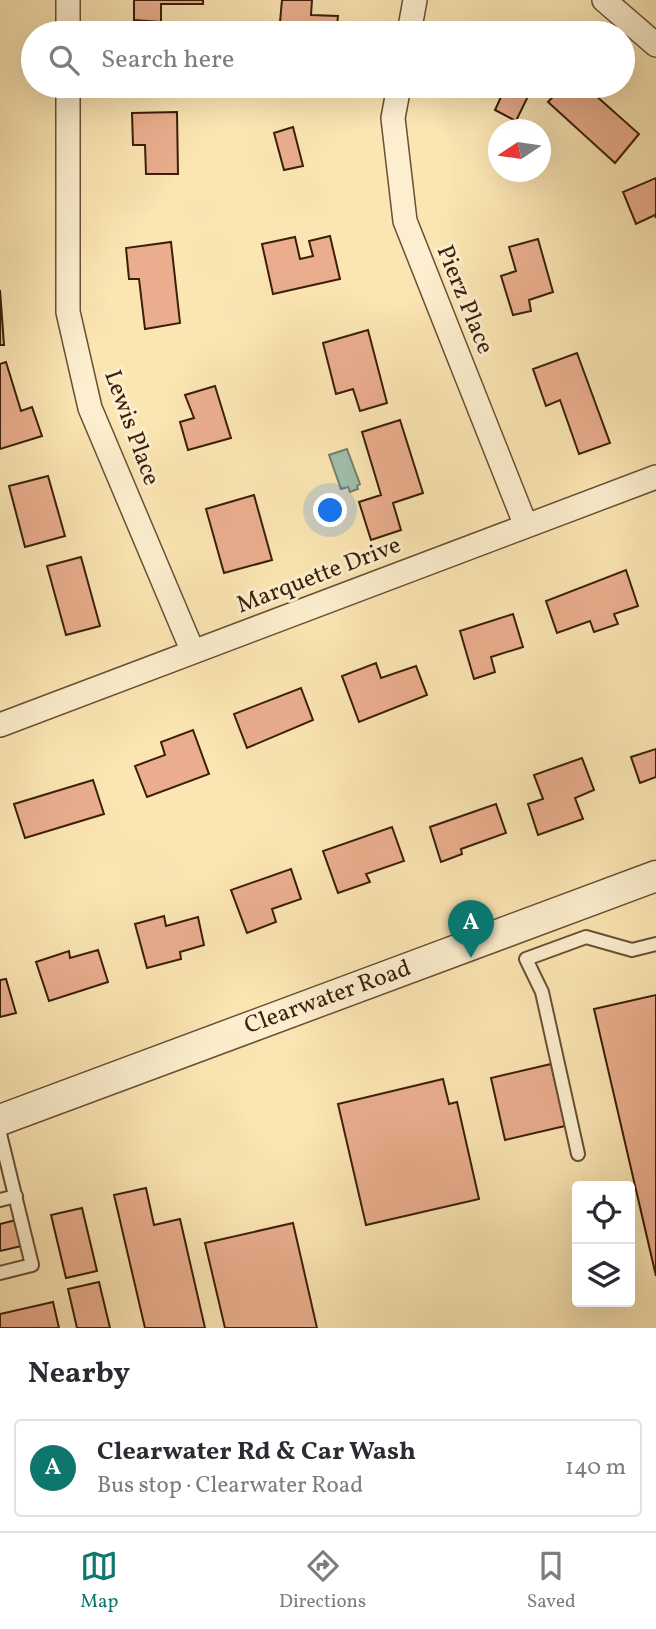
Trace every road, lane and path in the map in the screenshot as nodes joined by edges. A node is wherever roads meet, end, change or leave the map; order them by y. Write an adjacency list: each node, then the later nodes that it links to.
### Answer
1 (68, 0): 4 (street)
2 (415, 0): 5 (street)
3 (604, 0): 6 (street)
4 (68, 21)
5 (411, 21)
6 (628, 21)
7 (635, 27): 8 (street)
8 (656, 46)
9 (68, 98): 13 (street, Lewis Place)
10 (397, 98): 12 (street, Pierz Place)
11 (656, 477): 12 (street, Marquette Drive)
12 (526, 526): 13 (street, Marquette Drive)
13 (193, 652): 14 (street, Marquette Drive)
14 (0, 725)
15 (656, 876): 16 (street, Clearwater Road)
16 (521, 943): 17 (lane); 18 (street, Clearwater Road); 20 (lane)
17 (656, 944)
18 (0, 1120)
19 (0, 1134): 21 (lane)
20 (578, 1154)
21 (5, 1197): 22 (lane)
22 (0, 1273)

